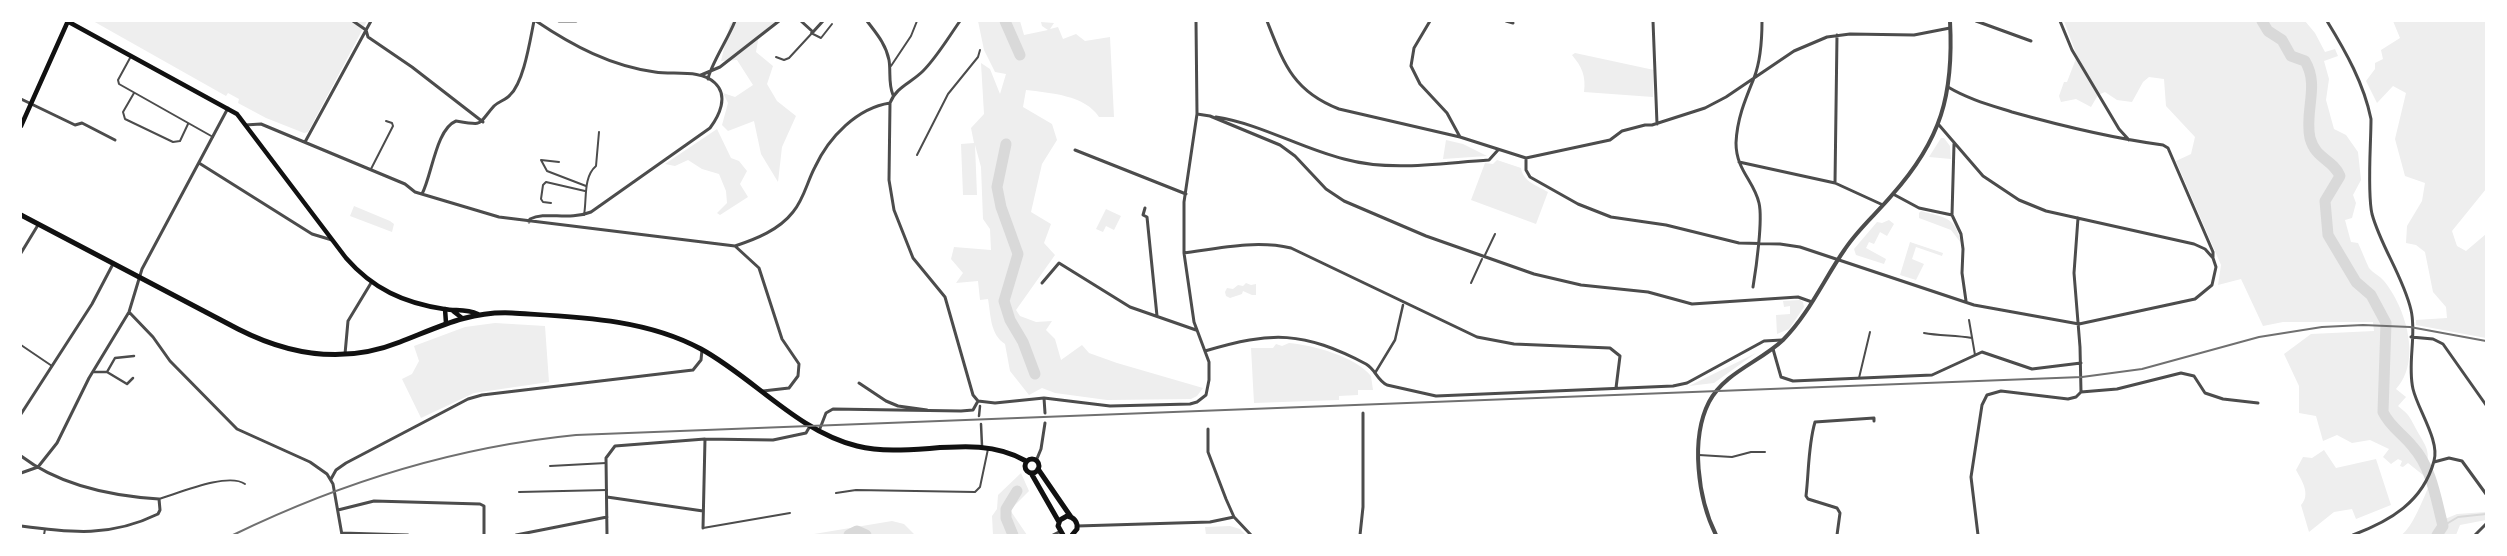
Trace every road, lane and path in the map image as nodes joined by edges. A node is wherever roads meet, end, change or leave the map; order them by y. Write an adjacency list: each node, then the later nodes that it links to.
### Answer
1 (67, 21): 32 (main road); 44 (main road)
2 (353, 21): 27 (street)
3 (371, 21): 27 (street)
4 (535, 21): 36 (street); 49 (street)
5 (559, 21): 6 (street)
6 (576, 21)
7 (735, 21): 35 (street)
8 (779, 21): 35 (street)
9 (801, 21): 28 (street)
10 (823, 21): 28 (street)
11 (867, 21): 34 (street)
12 (917, 21): 34 (lane)
13 (960, 21): 41 (street)
14 (1196, 21): 46 (street)
15 (1267, 21): 57 (street)
16 (1430, 21): 57 (street)
17 (1506, 21): 24 (street)
18 (1653, 21): 51 (street)
19 (1762, 21): 37 (street)
20 (1950, 21): 26 (street)
21 (1976, 21): 30 (street)
22 (2060, 21): 59 (street)
23 (2327, 21): 116 (street)
24 (1513, 23)
25 (832, 24): 28 (lane)
26 (1950, 28): 29 (street); 39 (street)
27 (366, 30): 49 (street); 60 (street)
28 (812, 32): 33 (lane)
29 (1837, 35): 37 (street); 70 (street)
30 (2031, 41)
31 (980, 50): 64 (lane)
32 (131, 55): 40 (lane); 45 (main road)
33 (776, 57)
34 (889, 68): 41 (street)
35 (709, 72): 36 (street); 38 (street)
36 (701, 76): 38 (street)
37 (1754, 78): 51 (street); 67 (street)
38 (708, 79): 80 (street)
39 (1947, 87): 54 (street); 59 (street)
40 (134, 93): 50 (lane); 50 (lane)
41 (893, 95): 43 (street)
42 (21, 99): 44 (street)
43 (890, 103): 88 (street); 140 (street)
44 (31, 104): 53 (main road); 58 (street)
45 (228, 108): 52 (main road); 56 (street)
46 (1198, 114): 47 (street); 74 (street)
47 (1210, 116): 63 (street); 102 (street)
48 (386, 121): 69 (lane)
49 (484, 122): 73 (street)
50 (188, 123): 56 (lane)
51 (1657, 124): 65 (street)
52 (245, 125): 60 (street); 86 (main road)
53 (21, 126)
54 (1939, 126): 61 (street); 75 (street)
55 (599, 132): 71 (lane)
56 (213, 137): 68 (street)
57 (1460, 137): 63 (street)
58 (115, 140)
59 (2129, 141): 92 (street)
60 (305, 142): 69 (street)
61 (1954, 144): 81 (street); 82 (street)
62 (1075, 150): 74 (street)
63 (1498, 150): 65 (street)
64 (917, 155)
65 (1526, 158): 87 (street)
66 (559, 162): 71 (lane)
67 (1738, 162): 70 (street); 87 (street)
68 (199, 164): 86 (street); 96 (street)
69 (371, 169): 73 (street)
70 (1835, 183): 77 (street)
71 (586, 186): 72 (lane)
72 (585, 191): 76 (lane); 80 (lane)
73 (422, 194): 83 (street)
74 (1186, 194): 90 (street)
75 (1893, 194): 77 (street); 81 (street)
76 (551, 203)
77 (1883, 205): 94 (street)
78 (1145, 208): 108 (street)
79 (21, 215): 84 (main road)
80 (584, 215): 83 (street)
81 (1952, 216): 101 (street)
82 (2078, 218): 92 (street); 112 (street)
83 (529, 222): 88 (street)
84 (39, 224): 89 (street); 95 (main road)
85 (1495, 234): 91 (lane)
86 (332, 240): 97 (main road)
87 (1757, 244): 94 (street); 100 (street)
88 (735, 246): 138 (street)
89 (21, 253)
90 (1184, 253): 113 (street); 136 (street)
91 (1485, 254)
92 (2214, 258): 112 (street)
93 (1482, 259): 99 (lane)
94 (1838, 259): 101 (street); 102 (street)
95 (113, 264): 96 (main road); 129 (street)
96 (140, 278): 106 (street); 125 (main road)
97 (372, 283): 104 (main road); 125 (street)
98 (1042, 283): 108 (street)
99 (1470, 283)
100 (1752, 287)
101 (1966, 301): 112 (street)
102 (1812, 302): 118 (street)
103 (1403, 305): 132 (street)
104 (445, 309): 105 (main road); 111 (main road)
105 (453, 311): 107 (main road); 109 (main road)
106 (130, 312): 130 (street); 168 (street)
107 (478, 314): 109 (main road); 121 (main road)
108 (1157, 316): 113 (street)
109 (462, 318): 111 (main road)
110 (1969, 320): 117 (lane)
111 (446, 323): 125 (main road)
112 (2079, 324): 128 (street)
113 (1196, 330): 123 (street)
114 (1870, 332): 134 (lane)
115 (1924, 333): 117 (lane)
116 (2411, 337): 142 (street); 161 (street)
117 (1972, 338): 126 (lane)
118 (1782, 340): 120 (street); 122 (street)
119 (21, 345): 129 (lane)
120 (1762, 347): 124 (street); 136 (street)
121 (702, 349): 138 (main road); 168 (street)
122 (1774, 349): 124 (street); 134 (street)
123 (1205, 351): 132 (street); 139 (street)
124 (1768, 353): 157 (street)
125 (345, 355)
126 (1974, 355): 128 (street); 134 (street)
127 (134, 356): 131 (street)
128 (2081, 364): 137 (street)
129 (52, 366): 146 (street)
130 (93, 372): 131 (street); 164 (street)
131 (106, 372): 133 (street)
132 (1375, 373): 136 (street)
133 (133, 378)
134 (1858, 378)
135 (860, 383): 143 (street)
136 (1616, 388)
137 (2081, 390): 141 (street); 201 (street)
138 (762, 391): 151 (main road)
139 (1044, 398): 140 (street); 144 (street)
140 (980, 403): 143 (street); 147 (street)
141 (2258, 403)
142 (2486, 405)
143 (932, 412): 153 (street)
144 (1045, 413)
145 (1363, 413): 198 (street)
146 (21, 414)
147 (978, 416)
148 (1874, 421): 200 (street)
149 (1045, 423): 159 (street)
150 (981, 424): 155 (street)
151 (810, 426): 153 (main road); 154 (street)
152 (1208, 429): 181 (street)
153 (819, 431): 155 (main road)
154 (705, 439): 162 (street); 177 (street)
155 (986, 446): 160 (main road); 172 (lane)
156 (1765, 452): 157 (lane)
157 (1699, 455): 199 (street)
158 (21, 456): 164 (street)
159 (1036, 461): 160 (main road); 165 (main road)
160 (1026, 462): 167 (main road)
161 (2434, 462): 173 (street); 202 (street)
162 (606, 463): 163 (lane); 170 (street)
163 (550, 466)
164 (38, 467): 166 (street); 175 (street)
165 (1038, 469): 167 (main road); 180 (main road)
166 (21, 473)
167 (1031, 473): 182 (main road)
168 (331, 479): 176 (street)
169 (245, 484): 175 (lane)
170 (607, 490): 171 (lane); 174 (street)
171 (519, 492)
172 (836, 493)
173 (2486, 494)
174 (607, 497): 177 (street); 179 (street)
175 (158, 499): 187 (street)
176 (338, 510): 189 (street); 192 (street)
177 (702, 511): 186 (street)
178 (790, 513): 186 (lane)
179 (607, 517): 193 (street); 194 (street)
180 (1070, 517): 182 (main road); 185 (main road)
181 (1234, 517): 185 (street); 197 (street)
182 (1058, 522): 188 (main road)
183 (2486, 524): 203 (street)
184 (21, 526): 187 (street)
185 (1077, 526): 196 (main road)
186 (703, 528)
187 (45, 529): 190 (lane)
188 (1061, 533): 195 (street)
189 (342, 534): 191 (street)
190 (44, 535)
191 (408, 535)
192 (484, 535)
193 (516, 535)
194 (608, 535)
195 (1053, 535)
196 (1073, 535)
197 (1251, 535)
198 (1360, 535)
199 (1716, 535)
200 (1837, 535)
201 (1978, 535)
202 (2353, 535)
203 (2475, 535)

